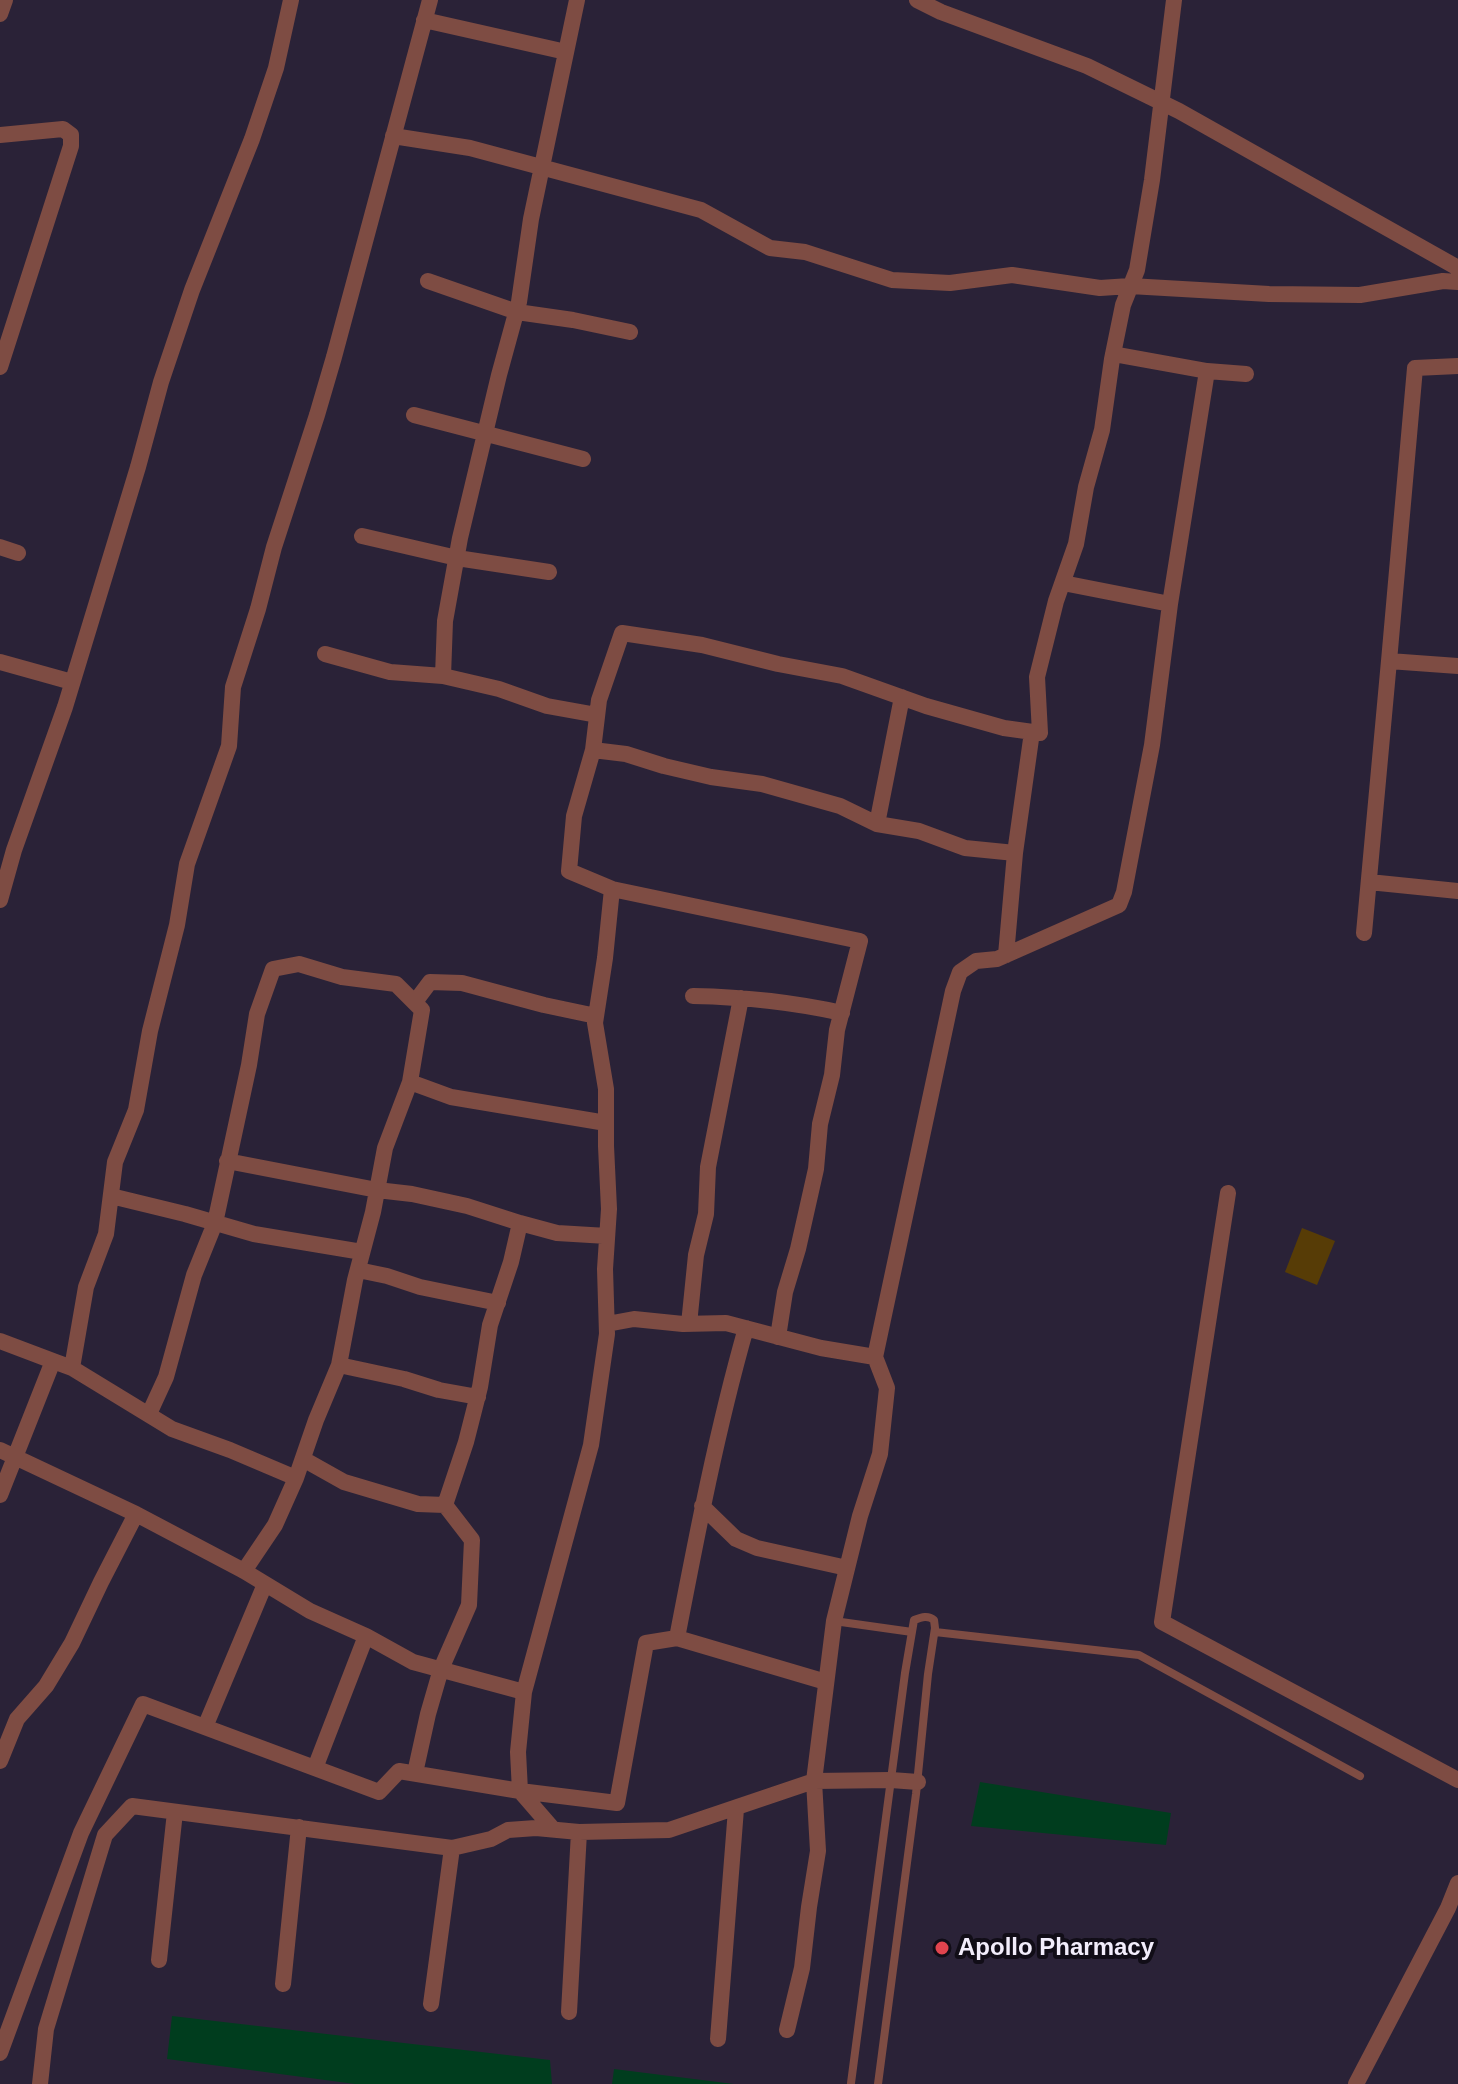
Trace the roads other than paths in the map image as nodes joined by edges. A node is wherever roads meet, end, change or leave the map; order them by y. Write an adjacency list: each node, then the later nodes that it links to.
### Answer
1 (5, 0): 7 (street)
2 (291, 0): 40 (street)
3 (430, 0): 8 (street)
4 (577, 0): 9 (street)
5 (917, 0): 10 (street)
6 (1174, 0): 10 (street)
7 (0, 14)
8 (424, 20): 9 (street); 12 (street)
9 (566, 52): 13 (street)
10 (1161, 103): 14 (street); 17 (street)
11 (0, 135): 22 (street)
12 (393, 136): 13 (street); 63 (street)
13 (541, 169): 17 (street); 18 (street)
14 (1456, 263)
15 (428, 281): 18 (street)
16 (1458, 282): 17 (street)
17 (1130, 286): 20 (street)
18 (517, 312): 19 (street); 26 (street)
19 (630, 332)
20 (1113, 354): 23 (street); 33 (street)
21 (1458, 366): 36 (street)
22 (0, 367)
23 (1207, 371): 24 (street); 34 (street)
24 (1246, 374)
25 (414, 415): 26 (street)
26 (485, 434): 27 (street); 31 (street)
27 (583, 459)
28 (362, 536): 31 (street)
29 (0, 547): 30 (street)
30 (18, 553)
31 (457, 558): 32 (street); 39 (street)
32 (549, 572)
33 (1063, 583): 34 (street); 43 (street)
34 (1170, 604): 52 (street)
35 (325, 654): 39 (street)
36 (1389, 661): 38 (street); 47 (street)
37 (0, 662): 40 (street)
38 (1458, 666)
39 (443, 676): 42 (street)
40 (72, 682): 50 (street)
41 (902, 697): 42 (street); 43 (street); 45 (street)
42 (597, 715): 44 (street)
43 (1032, 732): 46 (street)
44 (593, 750): 45 (street); 48 (street)
45 (877, 824): 46 (street)
46 (1015, 853): 52 (street)
47 (1369, 882): 49 (street); 51 (street)
48 (612, 889): 56 (street); 57 (street)
49 (1458, 891)
50 (0, 900)
51 (1364, 933)
52 (1006, 955): 75 (street)
53 (693, 996): 54 (street)
54 (741, 998): 56 (street); 71 (street)
55 (415, 1002): 57 (street); 58 (street); 60 (street)
56 (842, 1013): 73 (street)
57 (596, 1016): 59 (street)
58 (410, 1082): 59 (street); 61 (street)
59 (606, 1123): 66 (street)
60 (227, 1161): 61 (street); 64 (street)
61 (377, 1190): 65 (street); 67 (street)
62 (1228, 1193): 105 (street)
63 (111, 1196): 64 (street); 78 (street)
64 (215, 1223): 67 (street); 80 (street)
65 (520, 1223): 66 (street); 69 (street)
66 (607, 1236): 70 (street)
67 (362, 1252): 68 (street)
68 (358, 1270): 69 (street); 77 (street)
69 (498, 1303): 79 (street)
70 (607, 1324): 71 (street); 98 (street)
71 (689, 1324): 72 (street)
72 (746, 1328): 73 (street); 86 (street)
73 (778, 1337): 75 (street)
74 (0, 1341): 76 (street)
75 (875, 1357): 88 (street)
76 (53, 1361): 78 (street); 81 (street)
77 (339, 1365): 79 (street); 82 (street)
78 (72, 1368): 80 (street)
79 (478, 1397): 85 (street)
80 (149, 1414): 83 (street)
81 (8, 1454): 84 (street); 87 (street)
82 (303, 1459): 83 (street); 85 (street)
83 (296, 1478): 89 (street)
84 (0, 1495)
85 (445, 1505): 96 (street)
86 (702, 1506): 88 (street); 95 (street)
87 (136, 1514): 89 (street); 100 (street)
88 (847, 1568): 91 (street)
89 (244, 1571): 90 (street)
90 (265, 1584): 94 (street); 99 (street)
91 (834, 1621): 92 (lane); 97 (street)
92 (912, 1632): 93 (lane); 104 (lane)
93 (935, 1632): 103 (lane); 107 (lane)
94 (366, 1636): 96 (street); 101 (street)
95 (677, 1638): 97 (street); 109 (street)
96 (441, 1669): 98 (street); 102 (street)
97 (826, 1682): 106 (street)
98 (524, 1692): 108 (street)
99 (205, 1727): 101 (street); 124 (street)
100 (0, 1761)
101 (315, 1768): 102 (street)
102 (415, 1773): 108 (street)
103 (1360, 1776)
104 (891, 1780): 106 (street); 107 (street); 126 (lane)
105 (1458, 1780)
106 (814, 1781): 110 (street); 122 (street)
107 (918, 1782): 128 (lane)
108 (520, 1791): 109 (street); 113 (street)
109 (617, 1803): 114 (street)
110 (736, 1809): 114 (street); 123 (street)
111 (175, 1812): 112 (street); 118 (street); 125 (street)
112 (299, 1827): 116 (street); 119 (street)
113 (553, 1829): 115 (street); 116 (street)
114 (630, 1831): 115 (street)
115 (579, 1832): 121 (street)
116 (452, 1848): 120 (street)
117 (1458, 1883): 129 (street)
118 (159, 1960)
119 (283, 1984)
120 (431, 2004)
121 (569, 2012)
122 (787, 2030)
123 (718, 2039)
124 (0, 2053)
125 (40, 2084)
126 (850, 2084): 127 (lane)
127 (859, 2084)
128 (878, 2084)
129 (1356, 2084)

